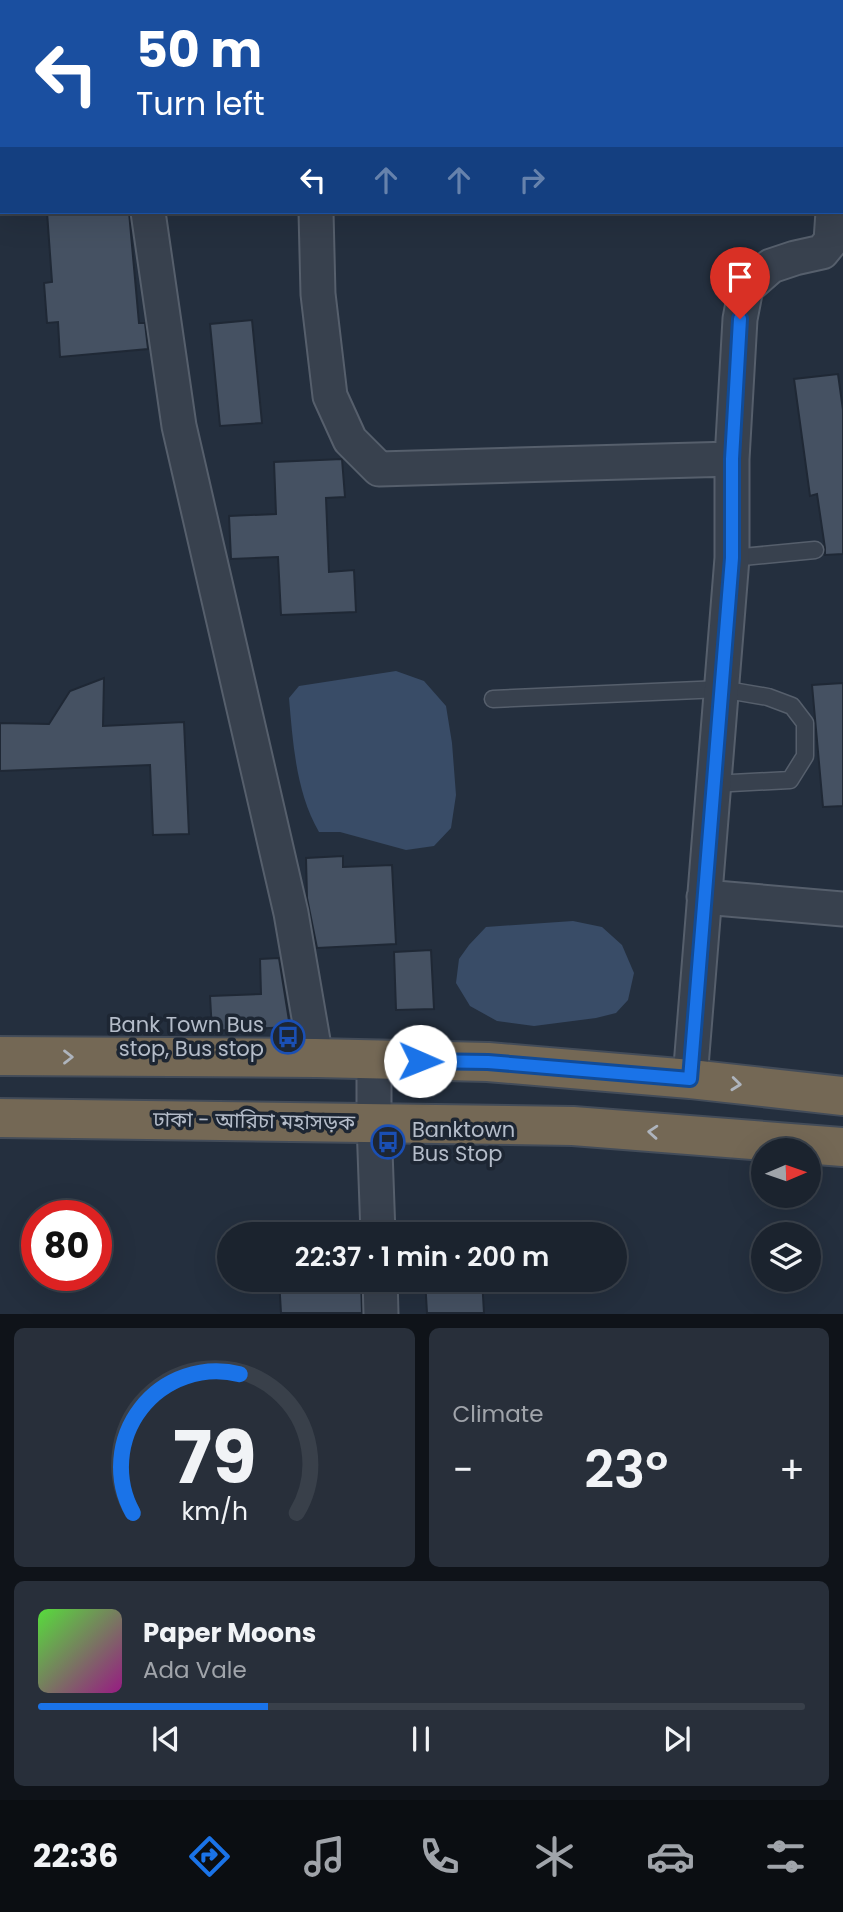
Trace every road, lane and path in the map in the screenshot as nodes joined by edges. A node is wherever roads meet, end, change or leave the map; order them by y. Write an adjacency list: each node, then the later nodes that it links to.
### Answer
1 (148, 214): 13 (street)
2 (316, 214): 4 (street)
3 (833, 214): 4 (street)
4 (732, 459): 6 (street)
5 (815, 550): 6 (lane)
6 (732, 558): 7 (street)
7 (721, 689): 8 (lane); 9 (street); 9 (lane)
8 (493, 699)
9 (713, 784): 10 (street)
10 (704, 897): 11 (street); 15 (street)
11 (843, 908)
12 (0, 1056): 13 (highway, one-way to 13)
13 (316, 1058): 14 (highway)
14 (374, 1059): 15 (highway); 18 (street)
15 (690, 1079): 16 (highway, one-way to 16)
16 (843, 1096)
17 (0, 1118): 18 (highway, ঢাকা - আরিচা মহাসড়ক)
18 (374, 1123): 19 (highway, ঢাকা - আরিচা মহাসড়ক, one-way to 18); 20 (street)
19 (843, 1147)
20 (378, 1222)
21 (380, 1292): 22 (street)
22 (381, 1314)

